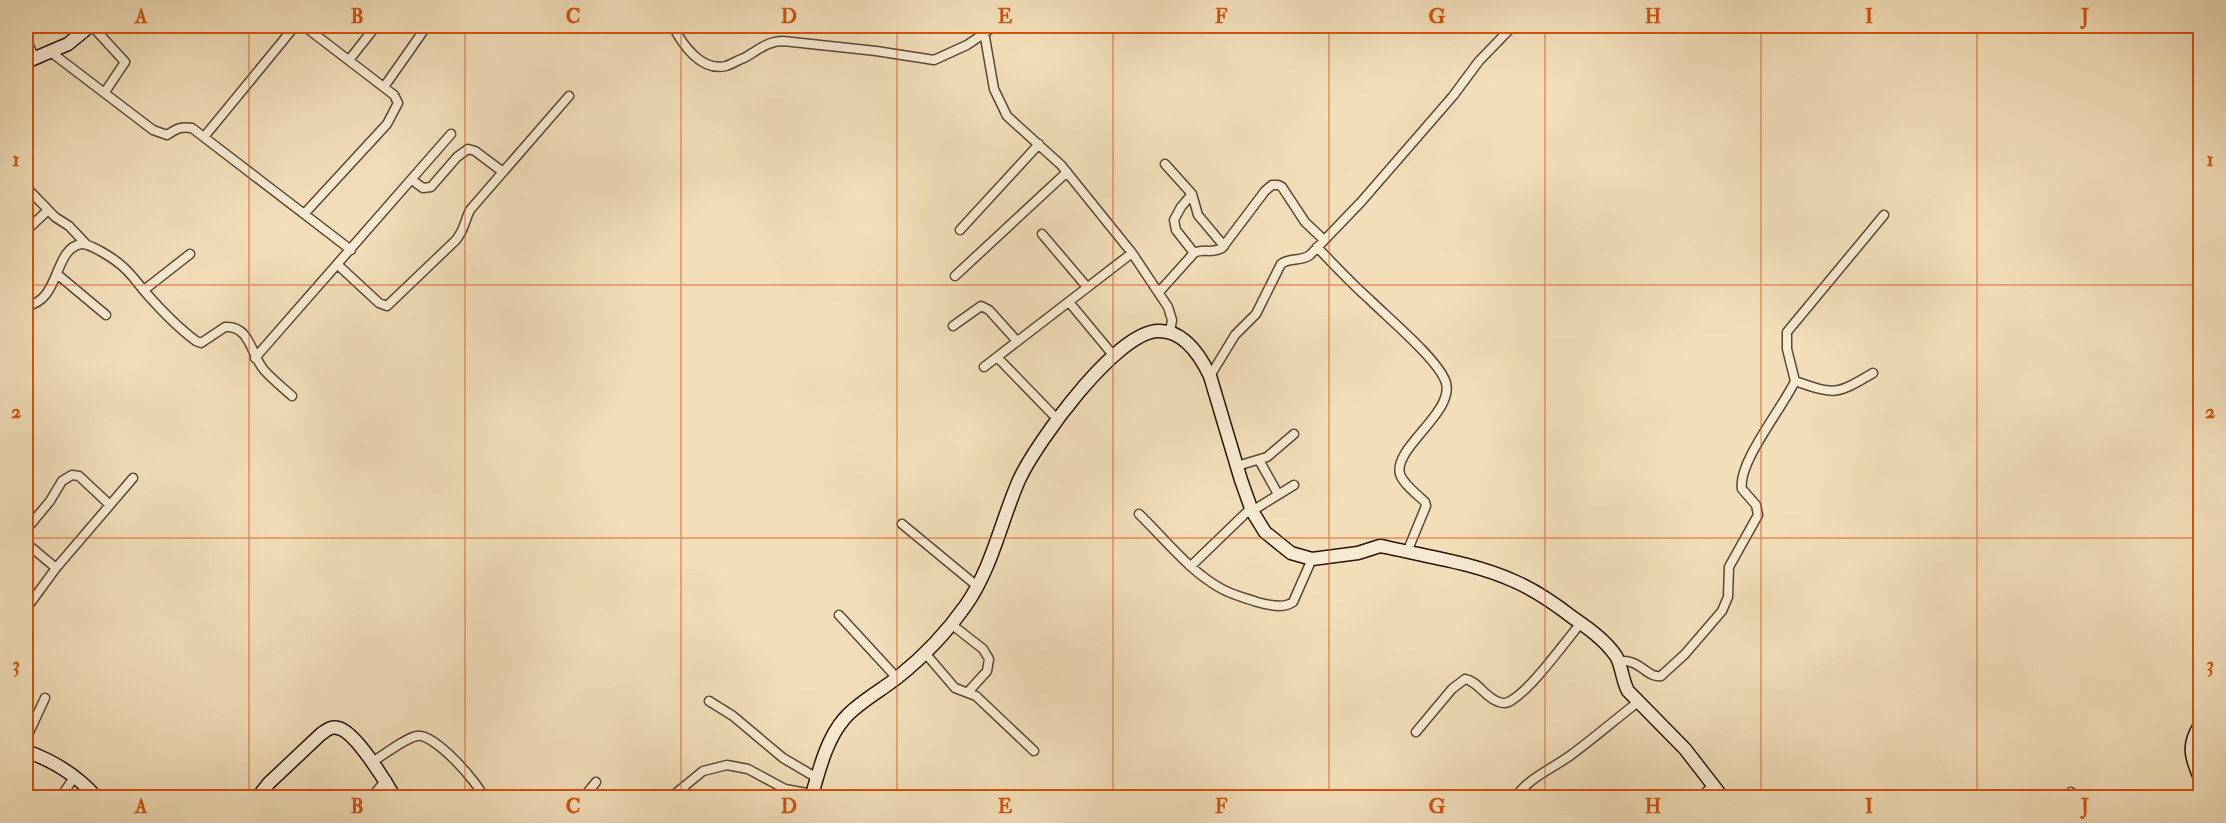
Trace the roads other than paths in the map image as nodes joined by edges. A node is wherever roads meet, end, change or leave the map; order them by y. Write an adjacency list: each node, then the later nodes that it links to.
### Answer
1 (91, 26): 11 (street); 15 (street)
2 (295, 26): 18 (street)
3 (376, 26): 12 (street)
4 (673, 26): 9 (street)
5 (995, 26): 9 (street)
6 (1513, 26): 32 (street)
7 (309, 27): 12 (street)
8 (425, 27): 14 (street)
9 (984, 32): 19 (street)
10 (26, 39): 13 (street)
11 (52, 52): 13 (street); 15 (street)
12 (349, 60): 14 (street)
13 (30, 61)
14 (384, 87): 27 (street)
15 (105, 92): 18 (street)
16 (569, 96): 21 (street)
17 (452, 134): 23 (street)
18 (204, 137): 27 (street)
19 (1039, 144): 22 (street); 29 (street)
20 (1165, 164): 25 (street)
21 (503, 172): 23 (street); 40 (street)
22 (1067, 172): 37 (street); 42 (street)
23 (412, 180): 36 (street)
24 (26, 187): 26 (street)
25 (1192, 194): 34 (street); 38 (street)
26 (48, 210): 30 (street); 33 (street)
27 (305, 213): 36 (street)
28 (1884, 215): 58 (street)
29 (960, 230)
30 (26, 231)
31 (1042, 234): 43 (street)
32 (1324, 240): 34 (street); 35 (street)
33 (87, 245): 41 (street); 44 (street)
34 (1224, 246): 38 (street)
35 (1317, 247): 57 (street); 73 (street)
36 (351, 250): 40 (street)
37 (1132, 253): 43 (street); 45 (street)
38 (1194, 253): 45 (street)
39 (190, 254): 44 (street)
40 (338, 265): 54 (street)
41 (57, 274): 47 (street); 48 (street)
42 (955, 276)
43 (1087, 287): 46 (street)
44 (144, 290): 54 (street)
45 (1159, 292): 50 (street)
46 (1069, 302): 51 (street); 52 (street)
47 (26, 306)
48 (106, 315)
49 (953, 326): 51 (street)
50 (1170, 332): 52 (street); 57 (street)
51 (1017, 341): 53 (street)
52 (1113, 355): 60 (street)
53 (997, 357): 55 (street); 60 (street)
54 (255, 358): 59 (street)
55 (984, 367)
56 (1873, 373): 58 (street)
57 (1210, 376): 63 (street)
58 (1795, 381): 83 (street)
59 (292, 396)
60 (1058, 420): 77 (street)
61 (1294, 434): 62 (street)
62 (1259, 460): 63 (street); 66 (street)
63 (1237, 466): 68 (street)
64 (132, 478): 67 (street)
65 (1294, 485): 66 (street)
66 (1278, 494): 68 (street)
67 (110, 505): 71 (street); 76 (street)
68 (1251, 510): 74 (street); 75 (street)
69 (1139, 514): 75 (street)
70 (902, 524): 77 (street)
71 (26, 530)
72 (26, 543): 76 (street)
73 (1407, 552): 74 (street); 80 (street)
74 (1312, 559): 75 (street)
75 (1191, 566)
76 (57, 568): 78 (street)
77 (977, 586): 81 (street)
78 (26, 609)
79 (839, 615): 84 (street)
80 (1581, 623): 83 (street); 90 (street)
81 (951, 624): 82 (street); 85 (street)
82 (925, 653): 84 (street); 85 (street)
83 (1619, 661): 88 (street)
84 (897, 678): 96 (street)
85 (968, 692): 92 (street)
86 (45, 698): 91 (street)
87 (709, 701): 96 (street)
88 (1638, 702): 100 (street); 110 (street)
89 (2200, 726): 97 (street)
90 (1416, 732)
91 (26, 739)
92 (1034, 750)
93 (26, 751): 95 (street)
94 (372, 762): 98 (street); 104 (street); 107 (street)
95 (75, 776): 102 (street); 103 (street)
96 (817, 778): 101 (street)
97 (2200, 778)
98 (385, 782): 105 (street); 106 (street)
99 (596, 782): 108 (street)
100 (1713, 786): 111 (street); 112 (street)
101 (811, 796): 109 (street)
102 (60, 798)
103 (97, 798)
104 (257, 798)
105 (371, 798)
106 (394, 798)
107 (484, 798)
108 (583, 798)
109 (670, 798)
110 (1515, 798)
111 (1699, 798)
112 (1723, 798)

